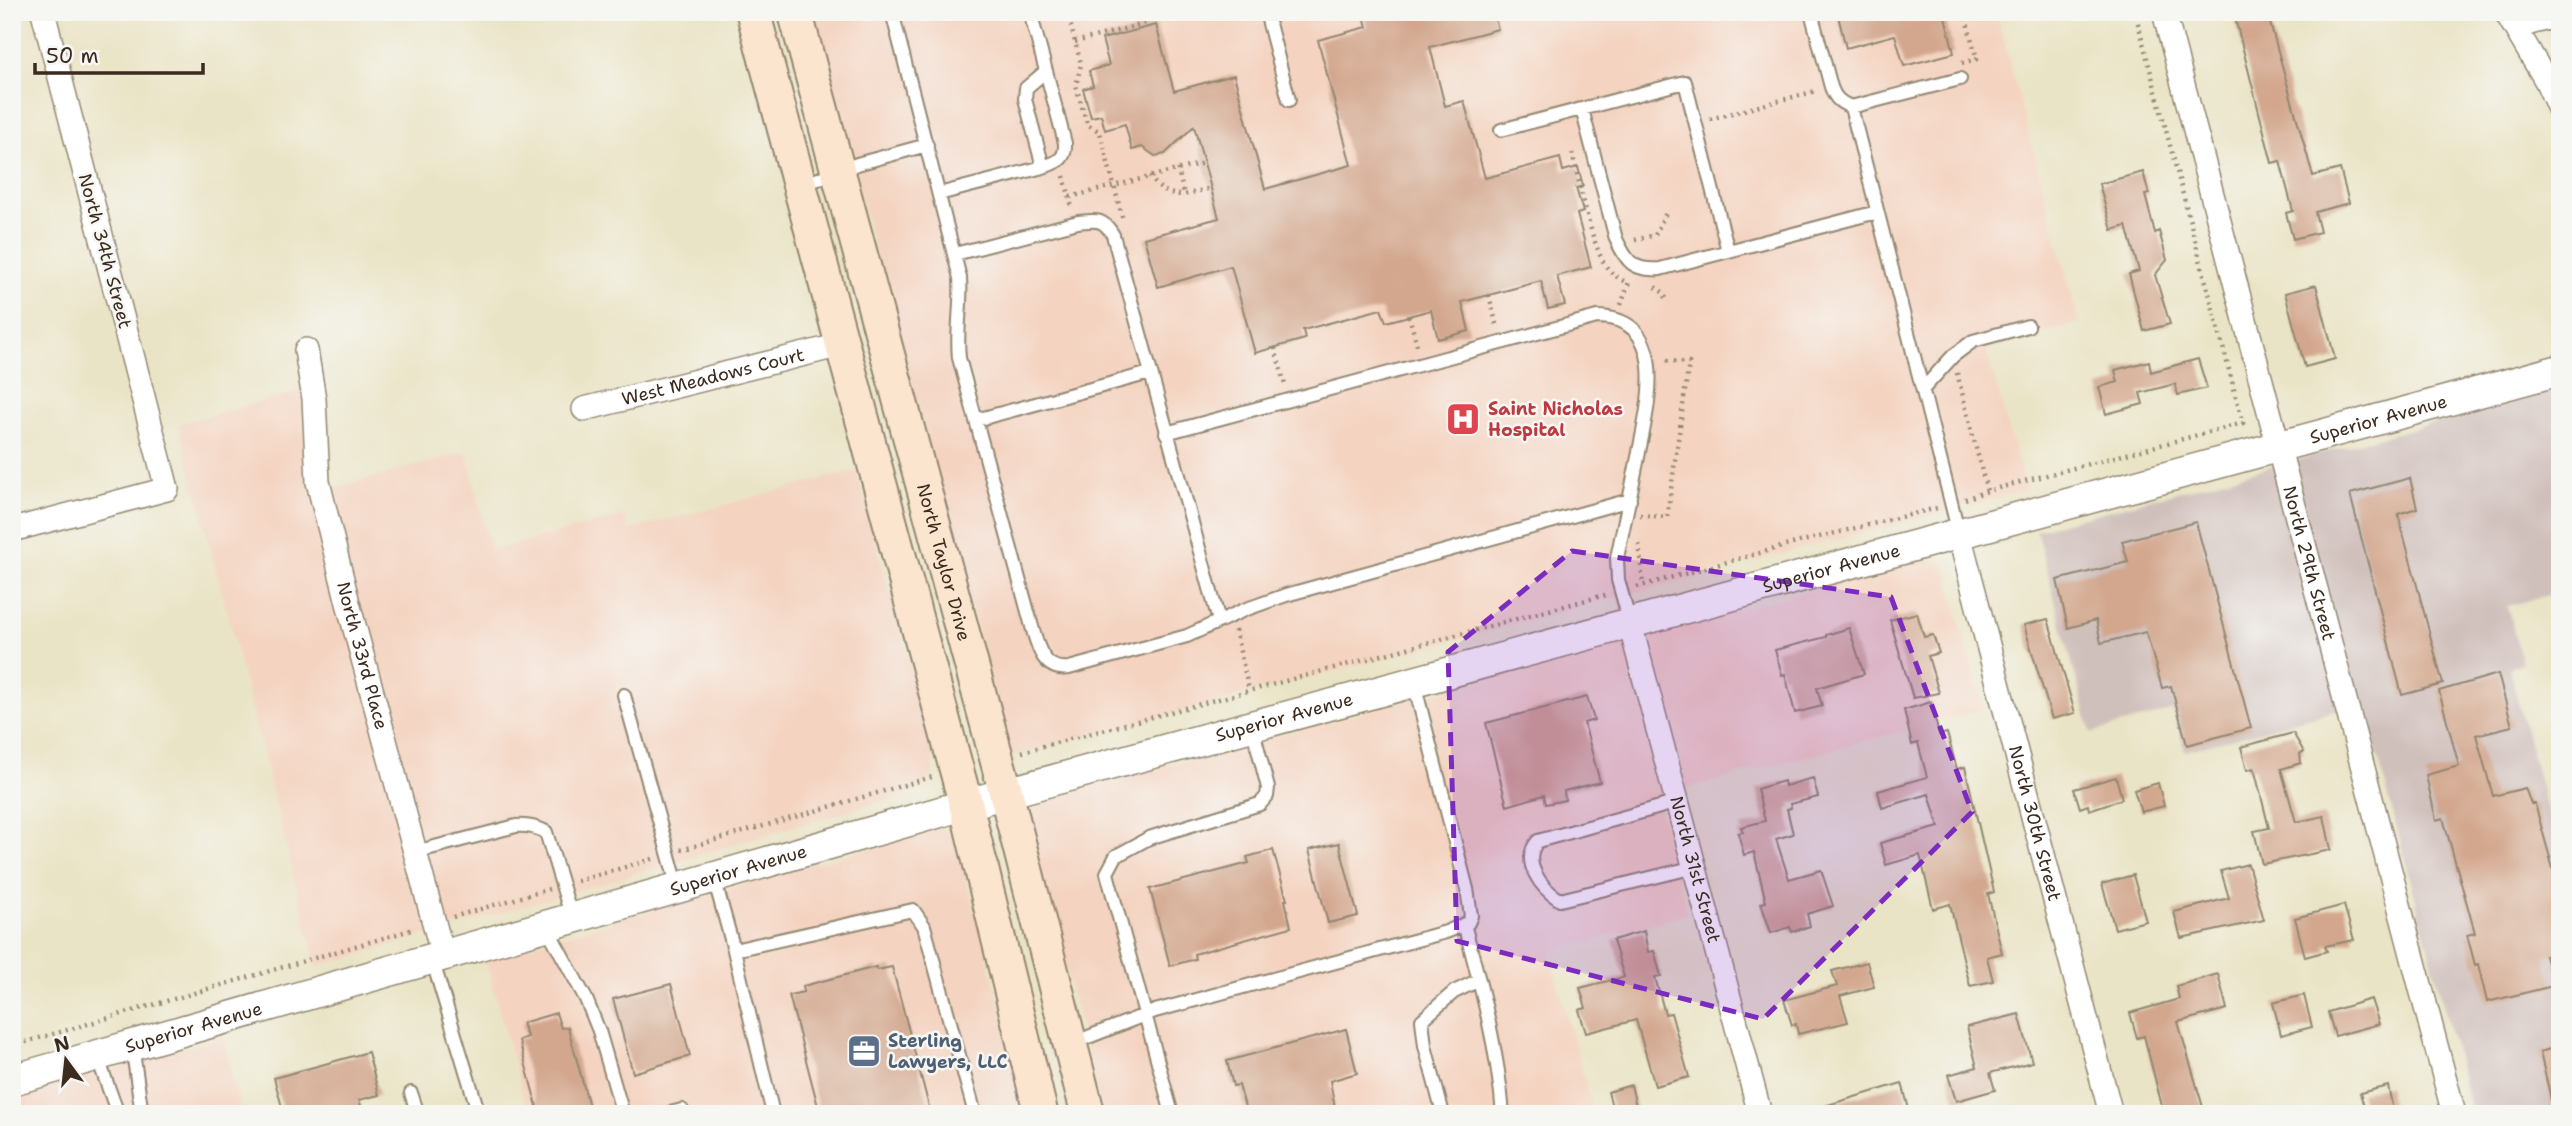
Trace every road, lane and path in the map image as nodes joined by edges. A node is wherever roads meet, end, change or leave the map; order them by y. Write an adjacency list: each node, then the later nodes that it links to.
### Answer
1 (43, 12): 78 (street, North 34th Street)
2 (753, 12): 34 (main road)
3 (795, 12): 31 (main road, North Taylor Drive)
4 (892, 12): 26 (lane)
5 (1030, 12): 17 (lane)
6 (1067, 12): 15 (path)
7 (1150, 12): 15 (path)
8 (1266, 12): 20 (lane)
9 (1811, 12): 19 (lane)
10 (1964, 12): 16 (path)
11 (2135, 12): 74 (path)
12 (2164, 12): 73 (street, North 29th Street)
13 (2560, 15): 14 (street)
14 (2510, 20): 23 (street)
15 (1075, 43): 33 (path)
16 (1952, 65)
17 (1046, 71): 27 (lane); 29 (lane)
18 (1960, 79): 21 (lane)
19 (1831, 87): 21 (lane); 24 (path)
20 (1289, 100)
21 (1851, 107): 39 (lane)
22 (1582, 109): 24 (lane); 25 (lane); 43 (lane)
23 (2560, 111)
24 (1695, 123): 44 (lane)
25 (1502, 130)
26 (927, 145): 31 (lane); 36 (lane)
27 (1060, 161): 29 (lane); 38 (path)
28 (1204, 163): 30 (path)
29 (1043, 167): 36 (lane)
30 (1178, 169): 32 (path); 37 (path)
31 (838, 172): 34 (lane); 90 (main road, North Taylor Drive)
32 (1150, 176): 33 (path); 37 (path)
33 (1114, 185): 38 (path); 42 (path)
34 (799, 186): 56 (main road)
35 (1211, 188): 37 (path)
36 (939, 194): 45 (lane)
37 (1184, 195)
38 (1070, 197): 41 (path)
39 (1877, 212): 44 (lane); 69 (lane)
40 (1666, 213): 43 (path)
41 (1076, 222): 45 (lane); 65 (lane)
42 (1125, 224)
43 (1618, 244): 44 (lane)
44 (1728, 251)
45 (955, 254): 71 (lane)
46 (1629, 282): 51 (path)
47 (1649, 284): 49 (path)
48 (1489, 295): 55 (path)
49 (1666, 299)
50 (1613, 303): 51 (path)
51 (1620, 305): 52 (path)
52 (1629, 310)
53 (1409, 316): 60 (path)
54 (2028, 326): 63 (lane)
55 (1484, 332)
56 (841, 345): 70 (street, West Meadows Court); 89 (main road)
57 (1431, 346): 60 (path)
58 (1275, 348): 67 (path)
59 (306, 350): 93 (street, North 33rd Place)
60 (1418, 350): 62 (path)
61 (1661, 352): 77 (path)
62 (1405, 353)
63 (1953, 356): 69 (lane); 74 (path)
64 (2560, 369): 73 (street, Superior Avenue)
65 (1150, 373): 71 (lane); 72 (lane)
66 (1298, 382): 67 (path)
67 (1285, 386): 68 (path)
68 (1273, 389)
69 (1923, 389): 76 (lane)
70 (584, 410)
71 (976, 420): 83 (lane)
72 (1166, 433): 75 (lane); 83 (lane)
73 (2279, 446): 79 (street, Superior Avenue); 128 (street, North 29th Street)
74 (1987, 491): 76 (path)
75 (1630, 500): 82 (lane); 83 (lane)
76 (1952, 504): 79 (lane); 81 (path)
77 (1640, 526)
78 (12, 530)
79 (1959, 534): 84 (street, Superior Avenue); 127 (street, North 30th Street)
80 (1639, 538): 81 (path)
81 (1643, 585): 82 (path)
82 (1621, 591): 84 (lane); 88 (path)
83 (1219, 621)
84 (1630, 624): 85 (street, Superior Avenue); 91 (street, North 31st Street)
85 (1414, 682): 87 (street, Superior Avenue); 101 (lane)
86 (624, 695): 94 (lane)
87 (1252, 726): 90 (street, Superior Avenue); 105 (lane)
88 (1016, 753)
89 (956, 769): 92 (main road); 94 (path)
90 (1006, 793): 92 (street, Superior Avenue); 106 (main road, North Taylor Drive)
91 (1678, 802): 95 (street, North 31st Street); 95 (lane)
92 (966, 806): 96 (street, Superior Avenue); 121 (main road)
93 (415, 852): 97 (lane); 100 (street, North 33rd Place)
94 (669, 854): 97 (path); 98 (lane)
95 (1695, 867): 126 (street, North 31st Street)
96 (714, 878): 98 (street, Superior Avenue); 102 (lane)
97 (562, 886): 99 (lane); 100 (path)
98 (678, 888): 99 (street, Superior Avenue)
99 (559, 922): 103 (street, Superior Avenue); 117 (lane)
100 (435, 923): 103 (street, North 33rd Place); 108 (path)
101 (1464, 924): 104 (lane); 105 (lane)
102 (734, 950): 119 (lane); 120 (lane)
103 (437, 957): 107 (street, Superior Avenue); 116 (lane)
104 (1479, 980): 124 (lane); 125 (lane)
105 (1144, 1014): 106 (lane); 123 (lane)
106 (1070, 1044): 122 (main road, North Taylor Drive)
107 (132, 1045): 109 (street, Superior Avenue); 114 (lane)
108 (12, 1046)
109 (97, 1055): 110 (street, Superior Avenue); 113 (lane)
110 (12, 1080)
111 (411, 1093): 115 (lane)
112 (682, 1110): 118 (lane)
113 (118, 1114)
114 (142, 1114)
115 (418, 1114)
116 (479, 1114)
117 (623, 1114)
118 (666, 1114)
119 (774, 1114)
120 (975, 1114)
121 (1041, 1114)
122 (1088, 1114)
123 (1172, 1114)
124 (1443, 1114)
125 (1503, 1114)
126 (1760, 1114)
127 (2111, 1114)
128 (2454, 1114)

